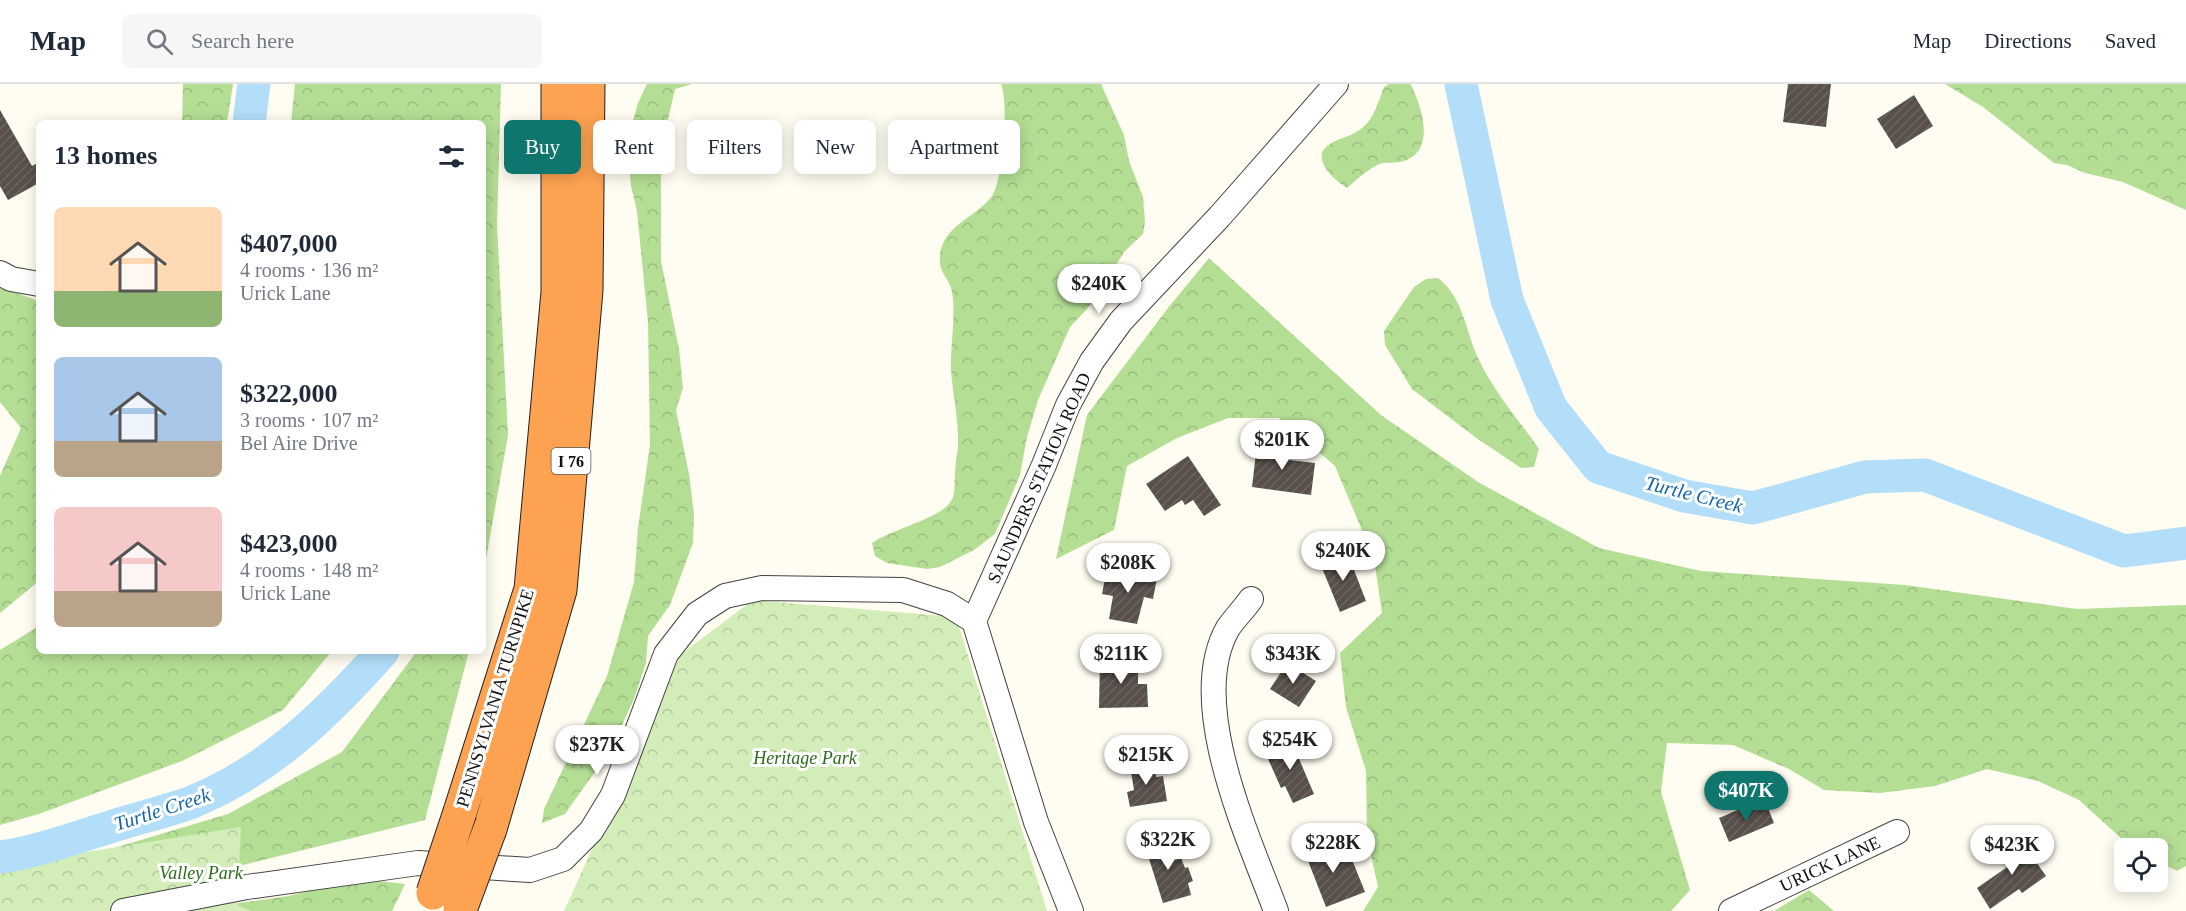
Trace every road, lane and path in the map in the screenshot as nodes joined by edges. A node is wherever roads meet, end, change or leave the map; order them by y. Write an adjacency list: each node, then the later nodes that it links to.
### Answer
1 (558, 84): 9 (highway, PENNSYLVANIA TURNPIKE / I 76, bridge)
2 (588, 84): 11 (highway, PENNSYLVANIA TURNPIKE / I 76, bridge)
3 (1336, 84): 7 (street, SAUNDERS STATION ROAD)
4 (0, 273): 5 (street)
5 (36, 283)
6 (1251, 599): 13 (street)
7 (974, 621): 10 (street); 12 (street)
8 (1896, 832): 14 (street, URICK LANE)
9 (429, 902)
10 (123, 911)
11 (460, 911)
12 (1071, 911)
13 (1276, 911)
14 (1731, 911)

